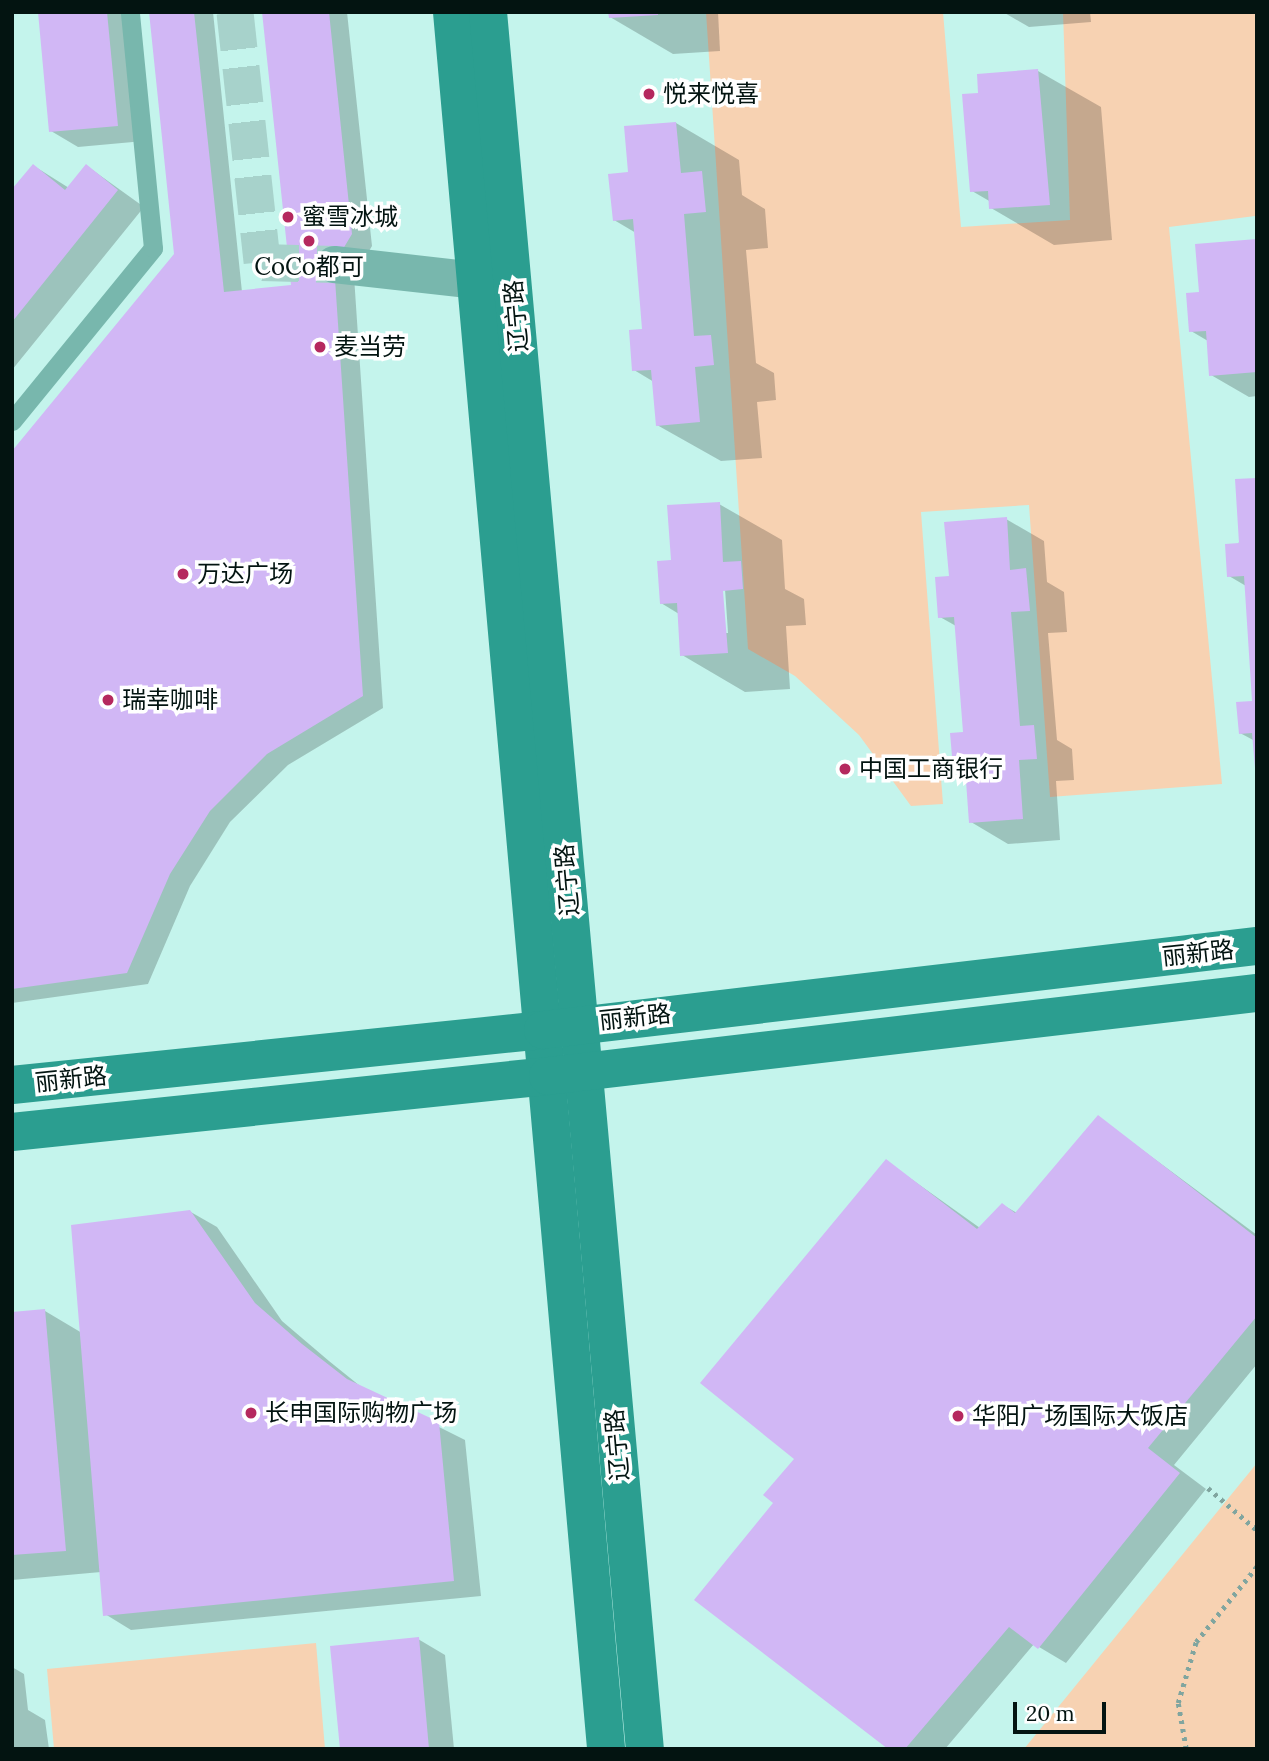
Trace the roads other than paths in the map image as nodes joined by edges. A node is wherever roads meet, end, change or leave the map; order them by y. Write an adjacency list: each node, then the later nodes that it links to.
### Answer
1 (130, 12): 6 (lane)
2 (452, 12): 5 (main road, 辽宁路)
3 (488, 12): 9 (main road, 辽宁路)
4 (334, 264): 5 (street)
5 (477, 280): 9 (main road, 辽宁路)
6 (12, 421)
7 (1257, 946): 9 (main road, 丽新路)
8 (1257, 993): 10 (main road, 丽新路)
9 (561, 1026): 10 (main road, 辽宁路); 11 (main road, 丽新路)
10 (566, 1072): 12 (main road, 丽新路); 13 (main road, 辽宁路); 14 (main road, 辽宁路)
11 (12, 1086)
12 (12, 1132)
13 (606, 1749)
14 (645, 1749)

